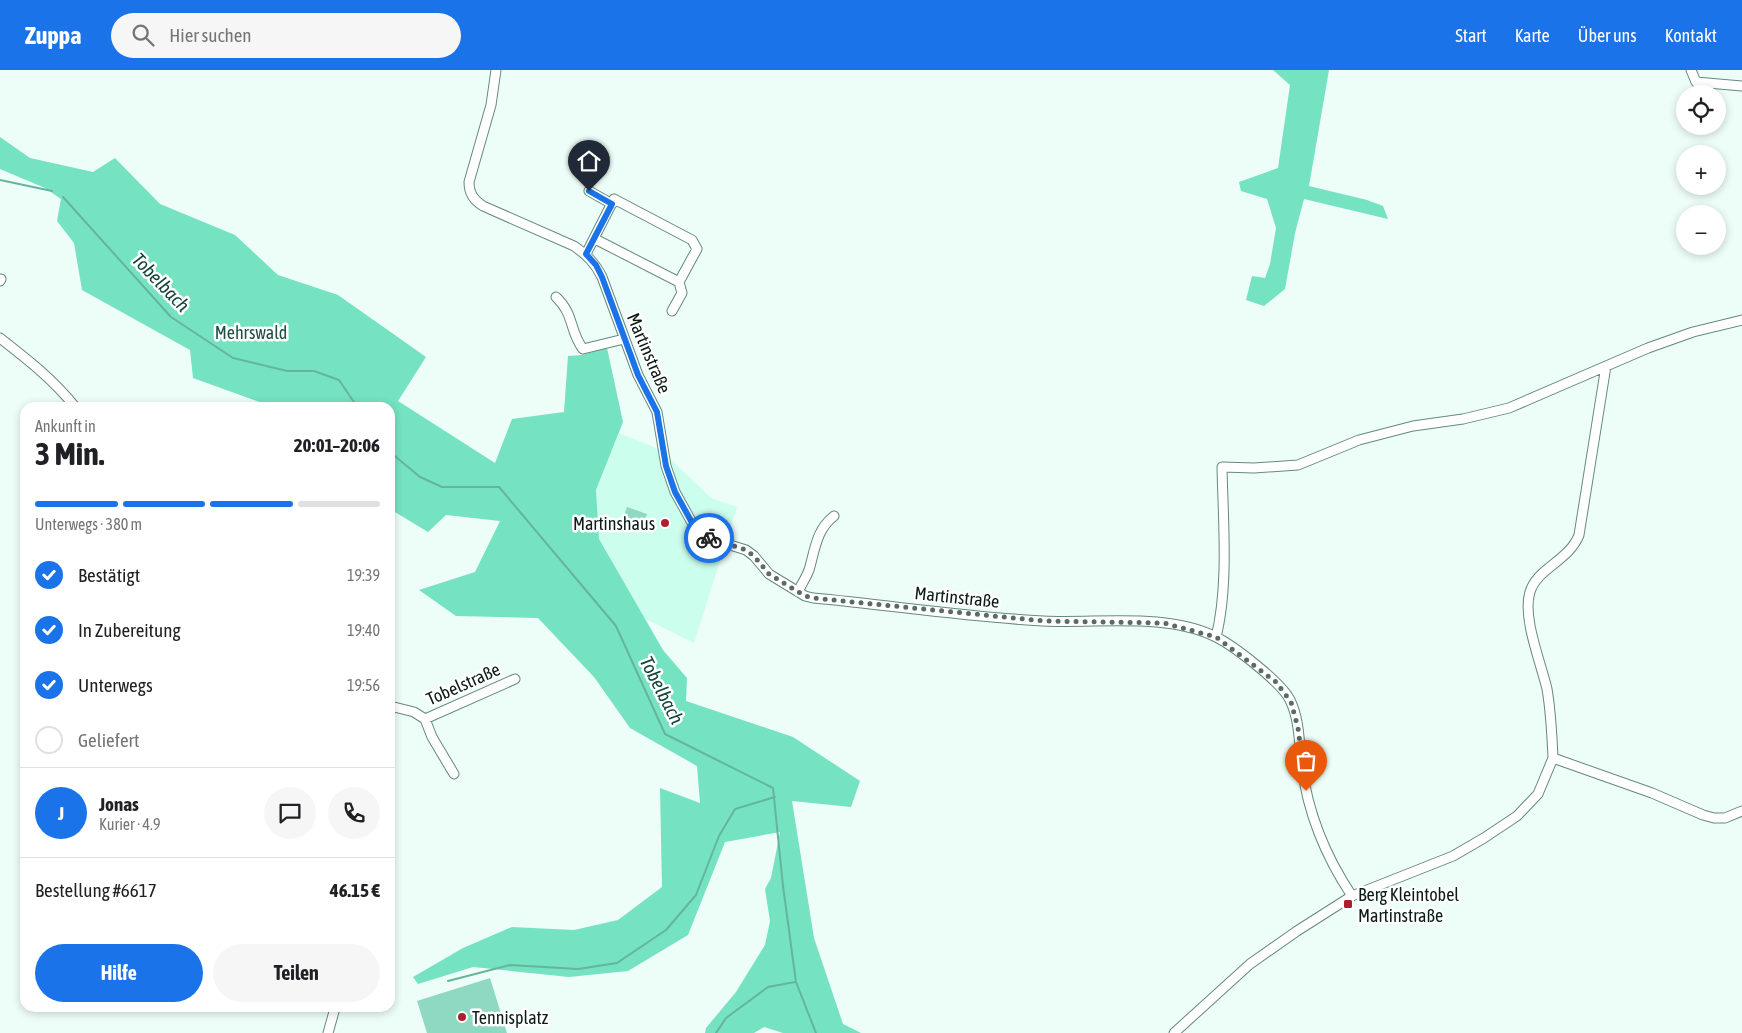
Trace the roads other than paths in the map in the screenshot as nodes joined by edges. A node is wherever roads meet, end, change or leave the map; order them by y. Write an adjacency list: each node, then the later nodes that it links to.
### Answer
1 (496, 70): 7 (street, Martinstraße)
2 (1691, 70): 3 (street)
3 (1742, 86)
4 (589, 191): 5 (street)
5 (612, 204): 6 (street); 8 (street)
6 (595, 239): 7 (street); 8 (street)
7 (586, 254): 13 (street, Martinstraße)
8 (679, 282): 10 (street)
9 (556, 297): 13 (street)
10 (672, 311)
11 (1742, 320): 14 (street)
12 (0, 338): 15 (street)
13 (624, 339): 17 (street, Martinstraße)
14 (1606, 366): 18 (street); 22 (street)
15 (71, 402)
16 (834, 516): 17 (street)
17 (798, 592): 18 (street, Martinstraße)
18 (1216, 637): 25 (street, Martinstraße)
19 (515, 679): 21 (street, Tobelstraße)
20 (395, 707): 21 (street)
21 (425, 719): 23 (street)
22 (1552, 758): 24 (street); 25 (street)
23 (454, 774)
24 (1742, 812)
25 (1352, 896): 28 (street)
26 (334, 1012): 27 (street)
27 (328, 1033)
28 (1174, 1033)

